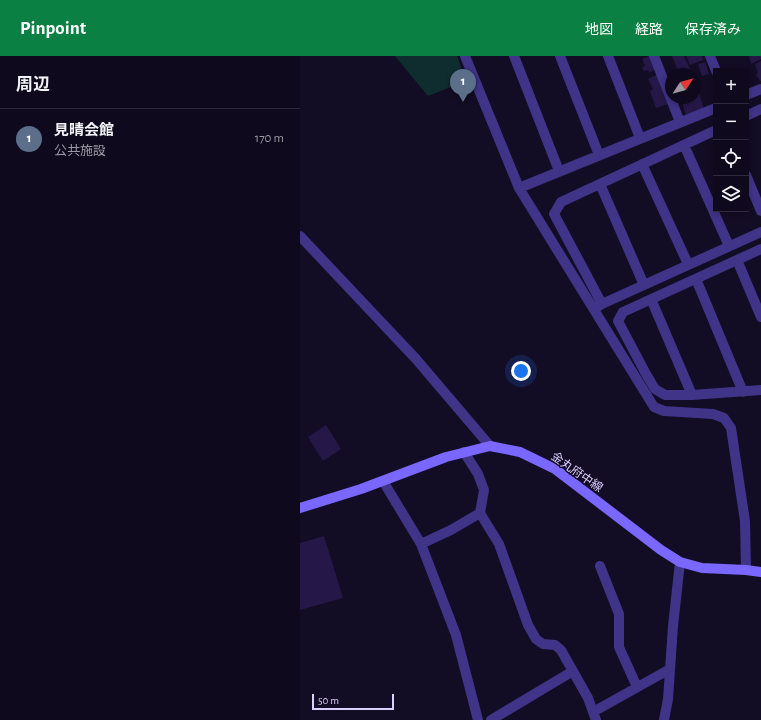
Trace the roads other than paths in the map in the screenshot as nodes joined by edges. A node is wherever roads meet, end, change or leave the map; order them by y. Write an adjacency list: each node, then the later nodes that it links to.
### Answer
1 (465, 56): 22 (street)
2 (514, 56): 19 (street)
3 (560, 56): 17 (street)
4 (608, 56): 15 (street)
5 (654, 56): 13 (street)
6 (710, 56): 7 (street)
7 (715, 68)
8 (761, 89): 9 (street)
9 (749, 94)
10 (713, 109): 13 (street)
11 (761, 109): 12 (street)
12 (749, 115)
13 (680, 122): 15 (street)
14 (713, 131): 16 (street)
15 (640, 138): 17 (street)
16 (684, 145): 18 (street); 26 (street)
17 (599, 155): 19 (street)
18 (642, 164): 21 (street); 29 (street)
19 (560, 171): 22 (street)
20 (746, 176): 23 (street)
21 (600, 184): 31 (street); 33 (street)
22 (519, 188): 33 (street)
23 (761, 211)
24 (761, 232): 26 (street)
25 (300, 236): 40 (street)
26 (729, 246): 29 (street)
27 (761, 249): 28 (street)
28 (737, 260): 30 (street); 34 (street)
29 (688, 264): 31 (street)
30 (696, 279): 32 (street); 38 (street)
31 (644, 285): 33 (street)
32 (651, 299): 35 (street); 39 (street)
33 (598, 306): 36 (street)
34 (761, 317)
35 (646, 374): 36 (street); 39 (street)
36 (637, 380): 48 (street)
37 (761, 390): 38 (street)
38 (743, 392): 39 (street)
39 (692, 395)
40 (490, 446): 41 (main road, 金丸府中線); 46 (main road, 金丸府中線)
41 (464, 452): 42 (main road, 金丸府中線); 44 (street)
42 (383, 481): 43 (main road, 金丸府中線); 45 (street)
43 (300, 508)
44 (480, 513): 45 (street); 51 (street)
45 (420, 544): 54 (street)
46 (680, 562): 48 (main road, 金丸府中線); 50 (street)
47 (600, 566): 52 (street)
48 (746, 570): 49 (main road, 金丸府中線)
49 (761, 572)
50 (670, 669): 52 (street); 56 (street)
51 (573, 671): 53 (street); 55 (street)
52 (637, 687): 53 (street)
53 (595, 716)
54 (478, 720)
55 (491, 720)
56 (664, 720)

